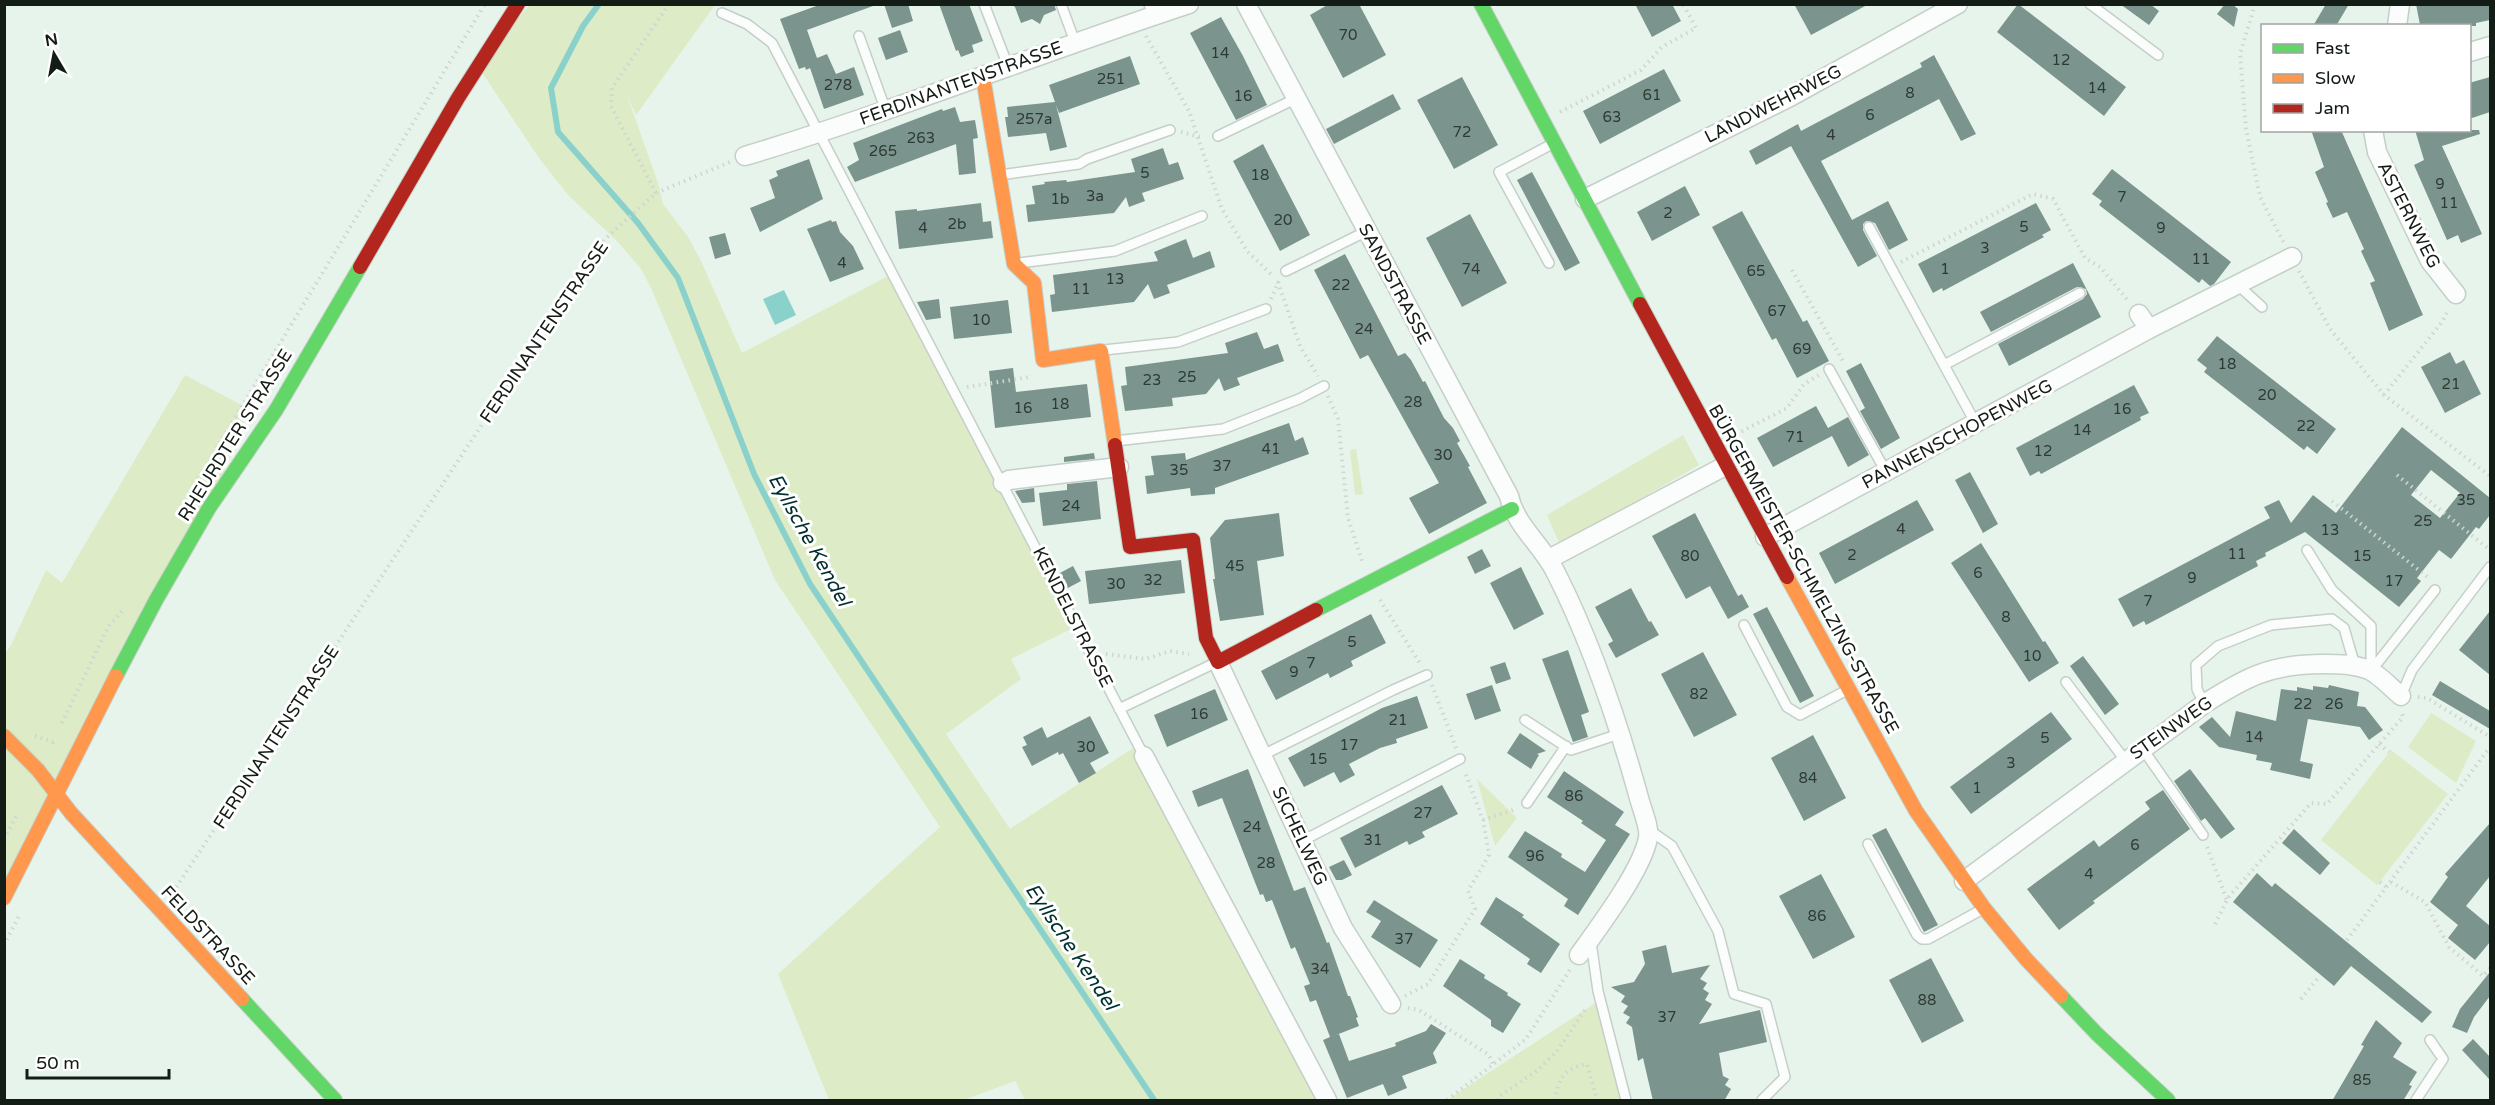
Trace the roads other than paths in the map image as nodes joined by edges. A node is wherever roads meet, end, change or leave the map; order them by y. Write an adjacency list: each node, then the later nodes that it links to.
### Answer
1 (518, 4): 76 (street, RHEURDTER STRASSE)
2 (984, 4): 18 (lane)
3 (1061, 4): 14 (lane)
4 (1189, 4): 10 (street, FERDINANTENSTRASSE)
5 (1246, 4): 20 (street, SANDSTRASSE)
6 (1481, 4): 26 (street, BÜRGERMEISTER-SCHMELZING-STRASSE)
7 (1958, 4): 29 (street, LANDWEHRWEG)
8 (2090, 4): 17 (lane)
9 (2400, 4): 12 (street)
10 (1151, 10): 14 (street, FERDINANTENSTRASSE)
11 (722, 13): 24 (lane, KENDELSTRASSE)
12 (2397, 24)
13 (859, 36): 21 (lane)
14 (1075, 42): 18 (street, FERDINANTENSTRASSE)
15 (2490, 46): 16 (street)
16 (2471, 51)
17 (2158, 54)
18 (1008, 66): 19 (street, FERDINANTENSTRASSE)
19 (983, 77): 21 (street, FERDINANTENSTRASSE); 28 (street)
20 (1295, 99): 25 (lane); 32 (street, SANDSTRASSE)
21 (886, 111): 24 (street, FERDINANTENSTRASSE)
22 (1170, 130): 28 (lane)
23 (2373, 132): 39 (street, ASTERNWEG)
24 (818, 134): 27 (street, FERDINANTENSTRASSE); 51 (lane, KENDELSTRASSE)
25 (1218, 136)
26 (1555, 143): 29 (street, BÜRGERMEISTER-SCHMELZING-STRASSE); 34 (lane)
27 (745, 156)
28 (999, 175): 35 (street)
29 (1585, 199): 48 (street, BÜRGERMEISTER-SCHMELZING-STRASSE)
30 (1202, 216): 35 (lane)
31 (1869, 226): 43 (lane)
32 (1367, 231): 36 (lane); 52 (street, SANDSTRASSE)
33 (2292, 257): 37 (street, PANNENSCHOPENWEG)
34 (1548, 263)
35 (1014, 264): 42 (street)
36 (1286, 271)
37 (2238, 285): 40 (lane); 46 (street, PANNENSCHOPENWEG)
38 (2080, 293): 43 (lane)
39 (2456, 294)
40 (2262, 307)
41 (1266, 309): 42 (lane)
42 (1101, 351): 47 (street)
43 (1944, 365): 46 (lane)
44 (1829, 369): 50 (lane)
45 (1324, 386): 47 (lane)
46 (1976, 424): 50 (street, PANNENSCHOPENWEG)
47 (1115, 441): 49 (street)
48 (1725, 466): 53 (street, BÜRGERMEISTER-SCHMELZING-STRASSE); 55 (street)
49 (1119, 467): 51 (street); 59 (street, SICHELWEG)
50 (1886, 472): 53 (street, PANNENSCHOPENWEG)
51 (1003, 483): 66 (lane, KENDELSTRASSE)
52 (1512, 509): 55 (street, SANDSTRASSE); 59 (street)
53 (1765, 537): 63 (street, BÜRGERMEISTER-SCHMELZING-STRASSE)
54 (2307, 550): 60 (lane)
55 (1549, 559): 68 (street, SANDSTRASSE)
56 (2490, 567): 64 (lane)
57 (2434, 586): 60 (lane)
58 (1744, 625): 63 (lane)
59 (1215, 655): 66 (lane); 72 (street, SICHELWEG)
60 (2363, 668): 64 (street); 65 (street, STEINWEG); 65 (lane)
61 (1427, 675): 72 (lane)
62 (2066, 682): 75 (lane)
63 (1849, 689): 82 (street, BÜRGERMEISTER-SCHMELZING-STRASSE)
64 (2401, 696)
65 (2204, 704): 71 (street, STEINWEG)
66 (1119, 709): 73 (lane, KENDELSTRASSE)
67 (1525, 720): 70 (lane)
68 (1619, 734): 70 (lane); 78 (street, SANDSTRASSE)
69 (4, 736): 76 (street, FELDSTRASSE)
70 (1566, 746): 77 (lane)
71 (2142, 748): 75 (street, STEINWEG); 79 (lane)
72 (1263, 755): 80 (street, SICHELWEG)
73 (1144, 756): 90 (street, KENDELSTRASSE)
74 (1460, 759): 80 (lane)
75 (2125, 760): 82 (street, STEINWEG)
76 (56, 793): 83 (street, RHEURDTER STRASSE); 89 (street, FELDSTRASSE)
77 (1527, 803)
78 (1647, 828): 85 (street, SANDSTRASSE); 92 (lane)
79 (2203, 835)
80 (1302, 841): 87 (street, SICHELWEG)
81 (1868, 844): 84 (lane)
82 (1964, 881): 84 (street, BÜRGERMEISTER-SCHMELZING-STRASSE)
83 (4, 898)
84 (1984, 908): 93 (street, BÜRGERMEISTER-SCHMELZING-STRASSE)
85 (1591, 939): 86 (street, SANDSTRASSE); 91 (lane)
86 (1580, 955)
87 (1391, 1004)
88 (2430, 1040): 94 (lane)
89 (335, 1101)
90 (1327, 1101)
91 (1626, 1101)
92 (1762, 1101)
93 (2168, 1101)
94 (2416, 1101)

